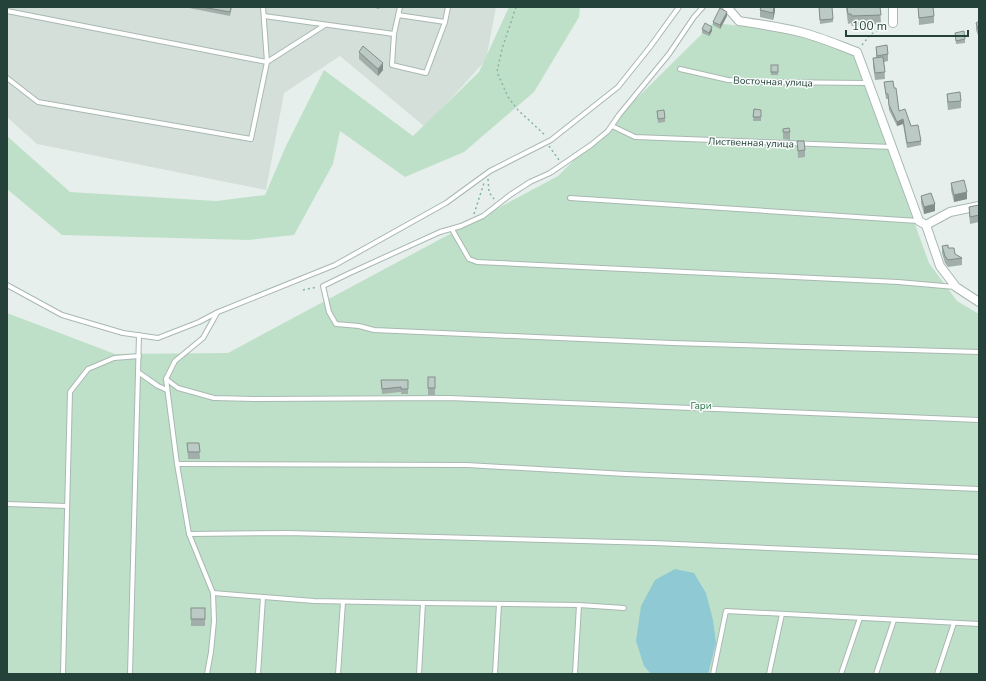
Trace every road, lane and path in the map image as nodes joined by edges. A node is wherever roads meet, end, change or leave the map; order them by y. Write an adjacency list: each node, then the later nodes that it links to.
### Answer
1 (263, 7): 11 (lane)
2 (400, 7): 10 (lane)
3 (448, 7): 12 (lane)
4 (516, 7): 22 (path)
5 (679, 7): 22 (lane)
6 (703, 7): 21 (lane)
7 (728, 7): 16 (street)
8 (893, 7): 13 (street)
9 (7, 11): 17 (lane)
10 (398, 15): 12 (lane); 15 (lane)
11 (264, 16): 14 (lane); 17 (lane)
12 (445, 22): 15 (lane)
13 (893, 23): 16 (path)
14 (325, 24): 15 (lane); 17 (lane)
15 (394, 34)
16 (857, 52): 20 (street)
17 (267, 62): 19 (lane)
18 (680, 69): 20 (lane, Восточная улица)
19 (7, 78)
20 (868, 83): 24 (street)
21 (612, 126): 24 (lane, Лиственная улица); 25 (lane)
22 (551, 140): 23 (lane)
23 (546, 142): 25 (path); 26 (lane)
24 (892, 147): 31 (street)
25 (562, 164): 28 (lane)
26 (488, 173): 28 (path); 30 (path); 38 (lane)
27 (570, 198): 31 (lane)
28 (504, 199): 30 (lane)
29 (979, 206): 31 (street)
30 (472, 221): 34 (lane)
31 (922, 223): 35 (street)
32 (453, 231): 35 (lane)
33 (7, 285): 39 (lane)
34 (323, 286): 36 (path); 40 (lane)
35 (956, 288): 37 (street)
36 (303, 290)
37 (979, 302)
38 (218, 312): 39 (lane); 43 (lane)
39 (139, 335): 41 (lane)
40 (979, 352)
41 (139, 356): 42 (lane); 49 (lane)
42 (138, 372): 44 (lane); 65 (lane)
43 (166, 379): 44 (lane); 45 (lane)
44 (167, 390): 46 (lane)
45 (979, 420)
46 (177, 464): 47 (lane); 50 (lane)
47 (979, 489)
48 (7, 504): 49 (lane)
49 (67, 506): 64 (lane)
50 (189, 534): 51 (lane); 52 (lane)
51 (979, 557)
52 (213, 593): 53 (lane); 66 (lane)
53 (263, 597): 54 (lane); 67 (lane)
54 (343, 602): 55 (lane); 68 (lane)
55 (423, 604): 56 (lane); 69 (lane)
56 (499, 604): 57 (lane); 70 (lane)
57 (579, 605): 58 (lane); 71 (lane)
58 (624, 608)
59 (782, 614): 60 (lane); 72 (lane); 73 (lane)
60 (860, 618): 61 (lane); 74 (lane)
61 (894, 620): 62 (lane); 75 (lane)
62 (954, 623): 63 (lane); 76 (lane)
63 (979, 624)
64 (63, 674)
65 (130, 674)
66 (207, 674)
67 (258, 674)
68 (338, 674)
69 (419, 674)
70 (495, 674)
71 (575, 674)
72 (713, 674)
73 (769, 674)
74 (841, 674)
75 (876, 674)
76 (937, 674)

